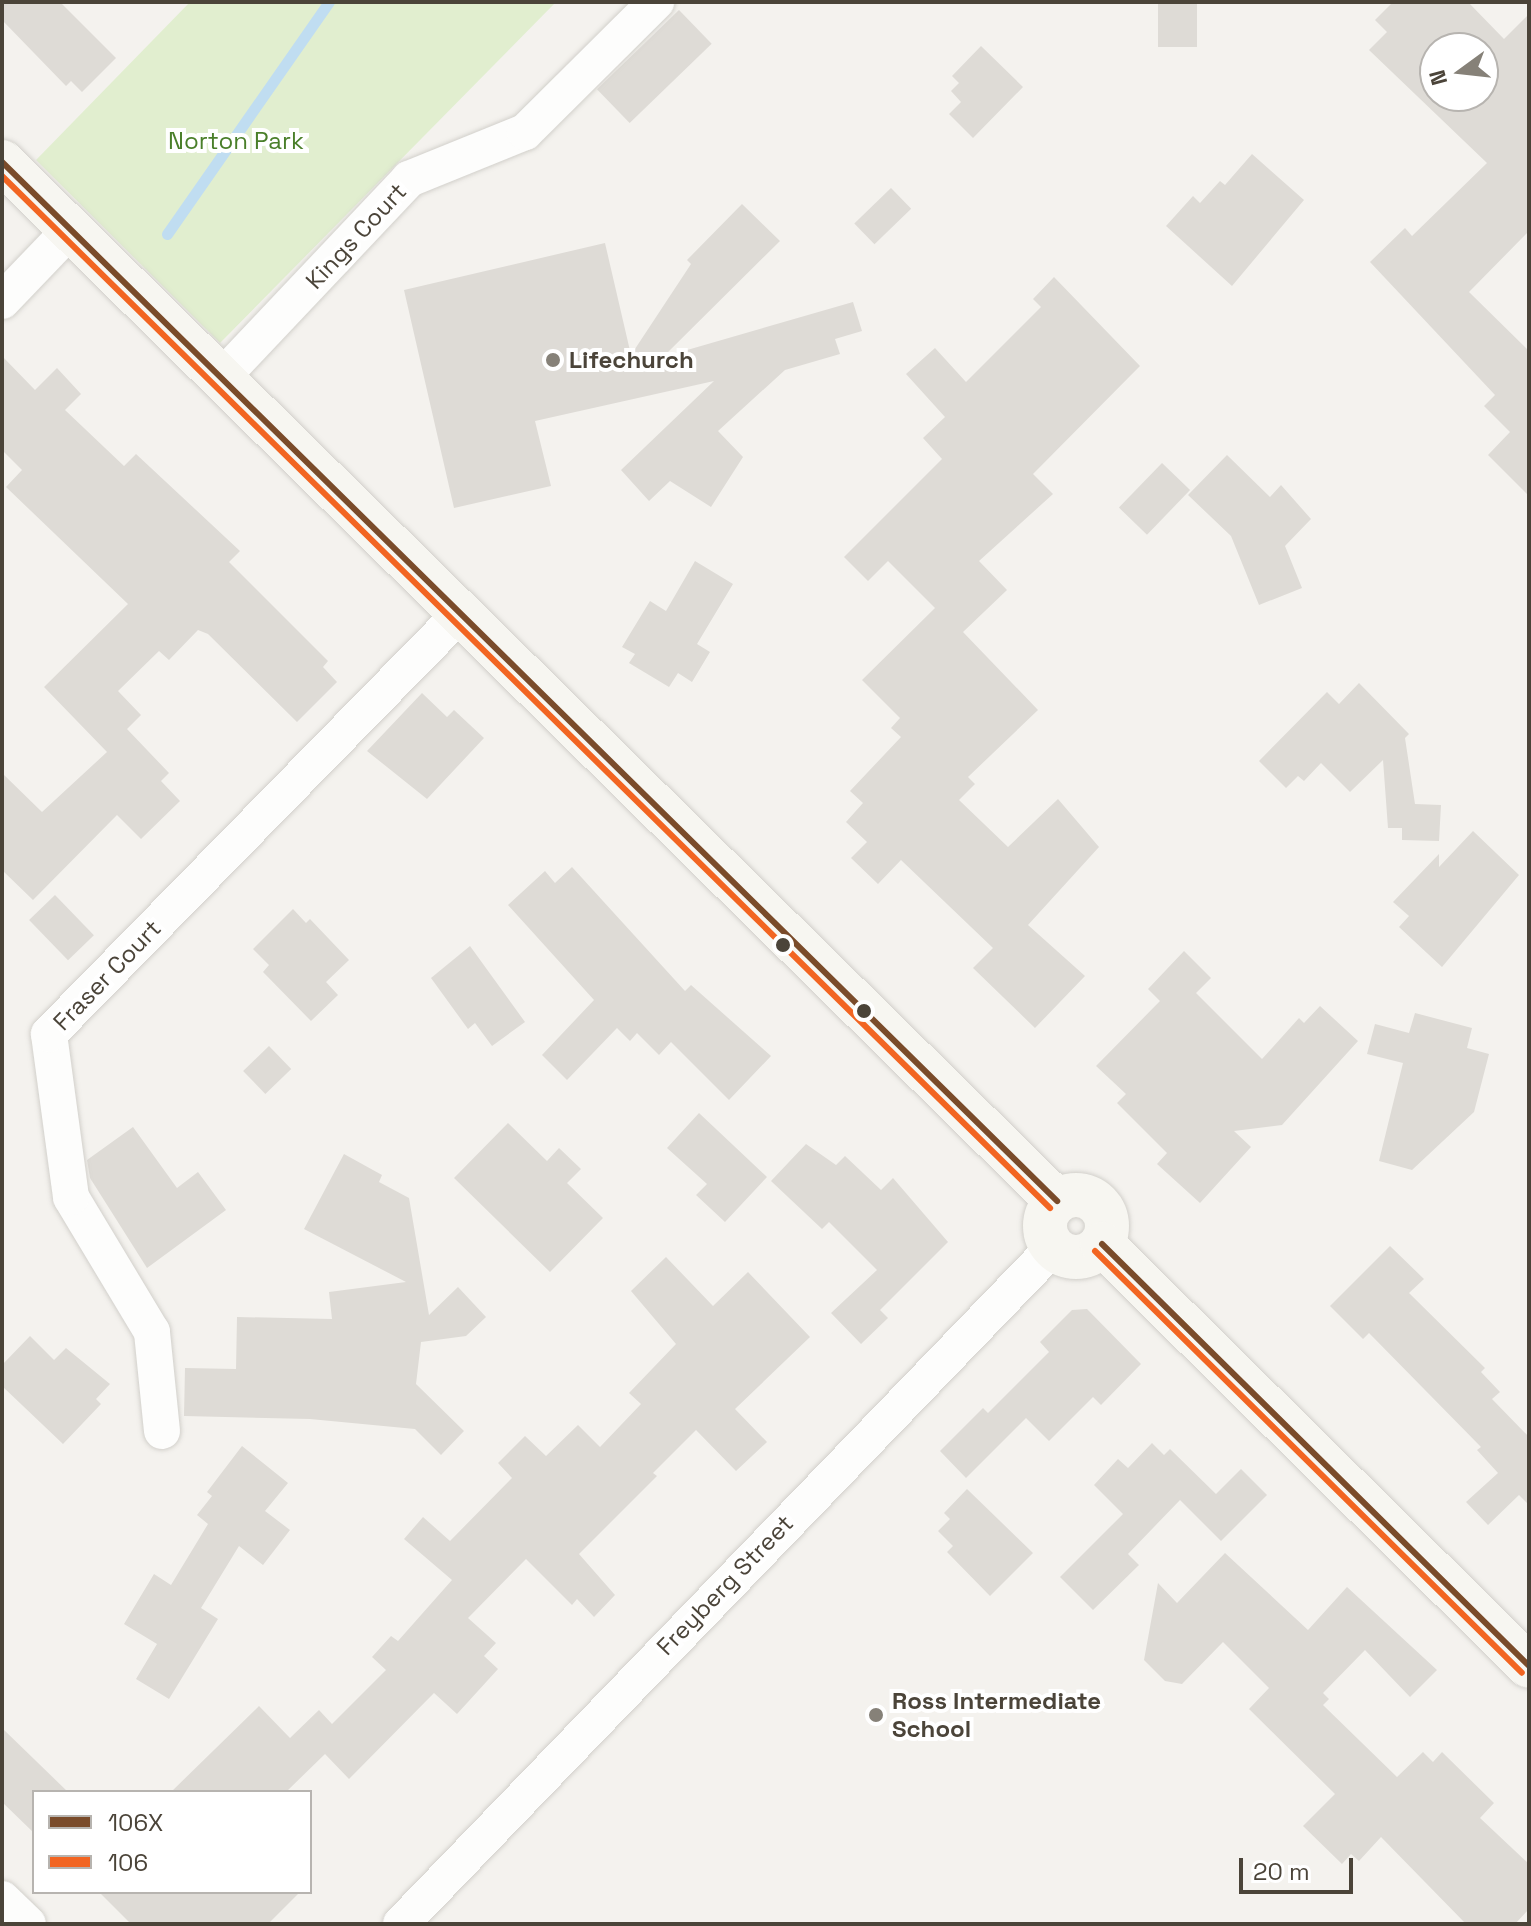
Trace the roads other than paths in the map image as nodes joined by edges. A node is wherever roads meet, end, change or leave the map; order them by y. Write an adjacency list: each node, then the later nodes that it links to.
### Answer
1 (656, 2): 5 (street, Kings Court)
2 (2, 162): 3 (main road)
3 (70, 230): 4 (street); 5 (main road)
4 (2, 301)
5 (221, 378): 6 (main road)
6 (460, 614): 7 (main road); 10 (street, Fraser Court)
7 (1057, 1201): 8 (main road); 9 (main road)
8 (1102, 1244): 9 (main road); 11 (main road)
9 (1053, 1248): 14 (street, Freyberg Street)
10 (162, 1431)
11 (1529, 1666)
12 (2, 1899): 13 (street)
13 (28, 1924)
14 (401, 1924)

